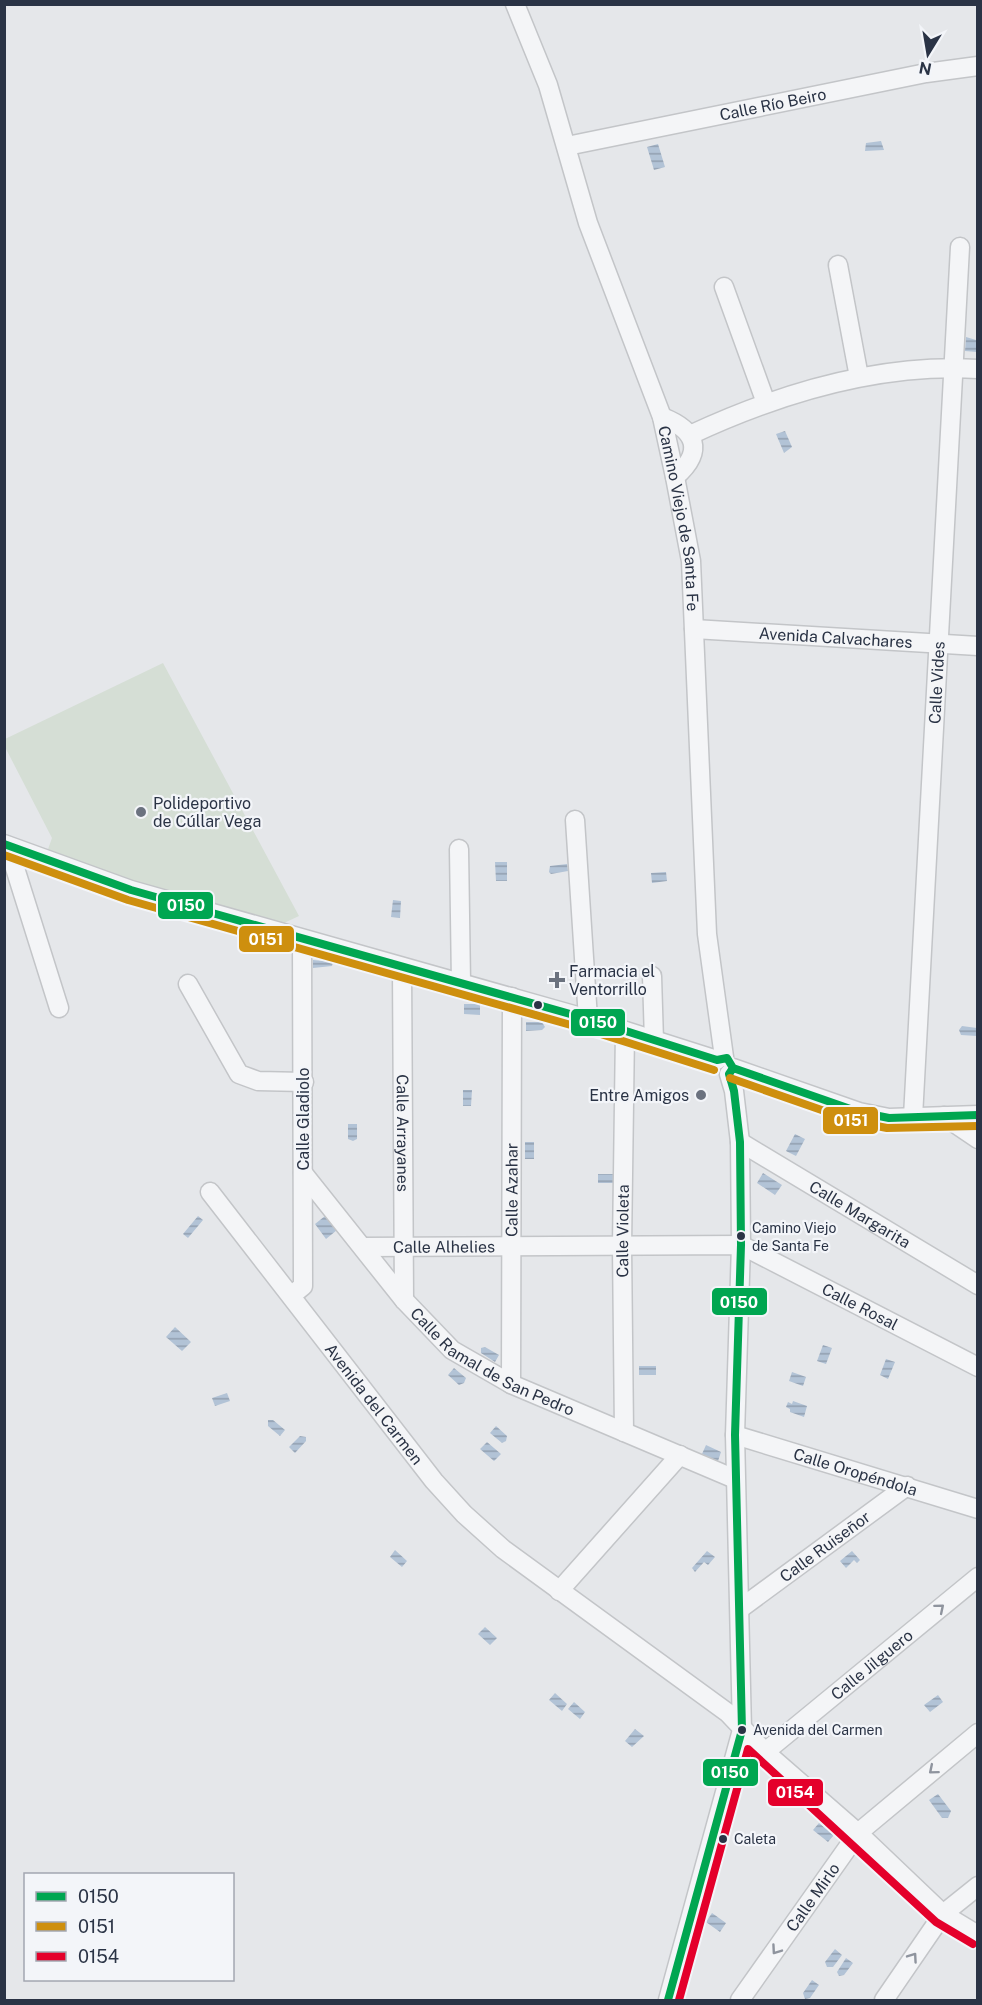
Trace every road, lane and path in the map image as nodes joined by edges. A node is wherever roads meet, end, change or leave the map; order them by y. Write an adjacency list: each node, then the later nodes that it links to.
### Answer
1 (515, 4): 3 (street, Camino Viejo de Santa Fe)
2 (978, 66): 3 (street, Calle Río Beiro)
3 (567, 146): 11 (street, Camino Viejo de Santa Fe)
4 (960, 247): 7 (street, Calle Vides)
5 (838, 265): 9 (street)
6 (724, 287): 10 (street)
7 (953, 367): 8 (street); 9 (street); 15 (street, Calle Vides)
8 (978, 369)
9 (860, 377): 10 (street)
10 (766, 404): 12 (street)
11 (663, 417): 12 (street); 13 (street, Camino Viejo de Santa Fe)
12 (690, 435): 13 (street)
13 (675, 477): 14 (street, Camino Viejo de Santa Fe)
14 (694, 629): 15 (street, Avenida Calvachares); 31 (street, Camino Viejo de Santa Fe)
15 (938, 644): 16 (street, Avenida Calvachares); 35 (street, Calle Vides)
16 (978, 646)
17 (575, 820): 28 (street)
18 (6, 845): 20 (street); 21 (street)
19 (459, 849): 24 (street)
20 (10, 873): 27 (street)
21 (302, 939): 22 (street); 32 (street, Calle Gladiolo)
22 (402, 967): 24 (street); 44 (street, Calle Arrayanes)
23 (652, 975): 30 (street)
24 (461, 983): 26 (street)
25 (188, 984): 32 (street)
26 (512, 998): 28 (street); 41 (street, Calle Azahar)
27 (59, 1008)
28 (588, 1019): 29 (street)
29 (625, 1031): 30 (street); 42 (street, Calle Violeta)
30 (654, 1041): 31 (street)
31 (726, 1065): 35 (street); 37 (street, Camino Viejo de Santa Fe)
32 (304, 1082): 38 (street, Calle Gladiolo)
33 (978, 1115): 34 (street)
34 (944, 1116): 35 (street); 36 (street)
35 (913, 1117)
36 (978, 1139)
37 (740, 1142): 40 (street, Camino Viejo de Santa Fe); 45 (street, Calle Margarita)
38 (303, 1173): 43 (street, Calle Ramal de San Pedro); 46 (street, Calle Gladiolo)
39 (210, 1192): 46 (street, Avenida del Carmen)
40 (741, 1245): 42 (street, Calle Alhelies); 48 (street, Calle Rosal); 51 (street, Camino Viejo de Santa Fe)
41 (514, 1246): 42 (street, Calle Alhelies); 44 (street, Calle Alhelies); 49 (street, Calle Azahar)
42 (622, 1246): 50 (street, Calle Violeta)
43 (363, 1247): 44 (street, Calle Alhelies); 47 (street, Calle Ramal de San Pedro)
44 (405, 1248): 47 (street, Calle Arrayanes)
45 (978, 1285)
46 (292, 1295): 57 (street, Avenida del Carmen)
47 (404, 1300): 49 (street, Calle Ramal de San Pedro)
48 (978, 1368)
49 (511, 1384): 50 (street, Calle Ramal de San Pedro)
50 (624, 1432): 52 (street, Calle Ramal de San Pedro)
51 (735, 1435): 53 (street, Camino Viejo de Santa Fe); 54 (street, Calle Oropéndola)
52 (680, 1455): 53 (street, Calle Ramal de San Pedro); 57 (street)
53 (735, 1479): 58 (street, Camino Viejo de Santa Fe)
54 (907, 1486): 55 (street, Calle Oropéndola); 58 (street, Calle Ruiseñor)
55 (978, 1509)
56 (978, 1577): 61 (street, Calle Jilguero, one-way to 56)
57 (559, 1591): 59 (street, Avenida del Carmen)
58 (741, 1608): 59 (street, Camino Viejo de Santa Fe)
59 (742, 1730): 61 (street, Avenida del Carmen); 66 (street, Camino Viejo de Santa Fe)
60 (978, 1732): 62 (street, Calle Mirlo, one-way to 62)
61 (765, 1752): 62 (street, Avenida del Carmen)
62 (858, 1833): 64 (street, Avenida del Carmen); 67 (street, Calle Mirlo, one-way to 67)
63 (978, 1886): 64 (street)
64 (943, 1914): 65 (street, Avenida del Carmen); 68 (street, one-way to 64)
65 (978, 1935)
66 (668, 2001)
67 (740, 2001)
68 (884, 2001)

